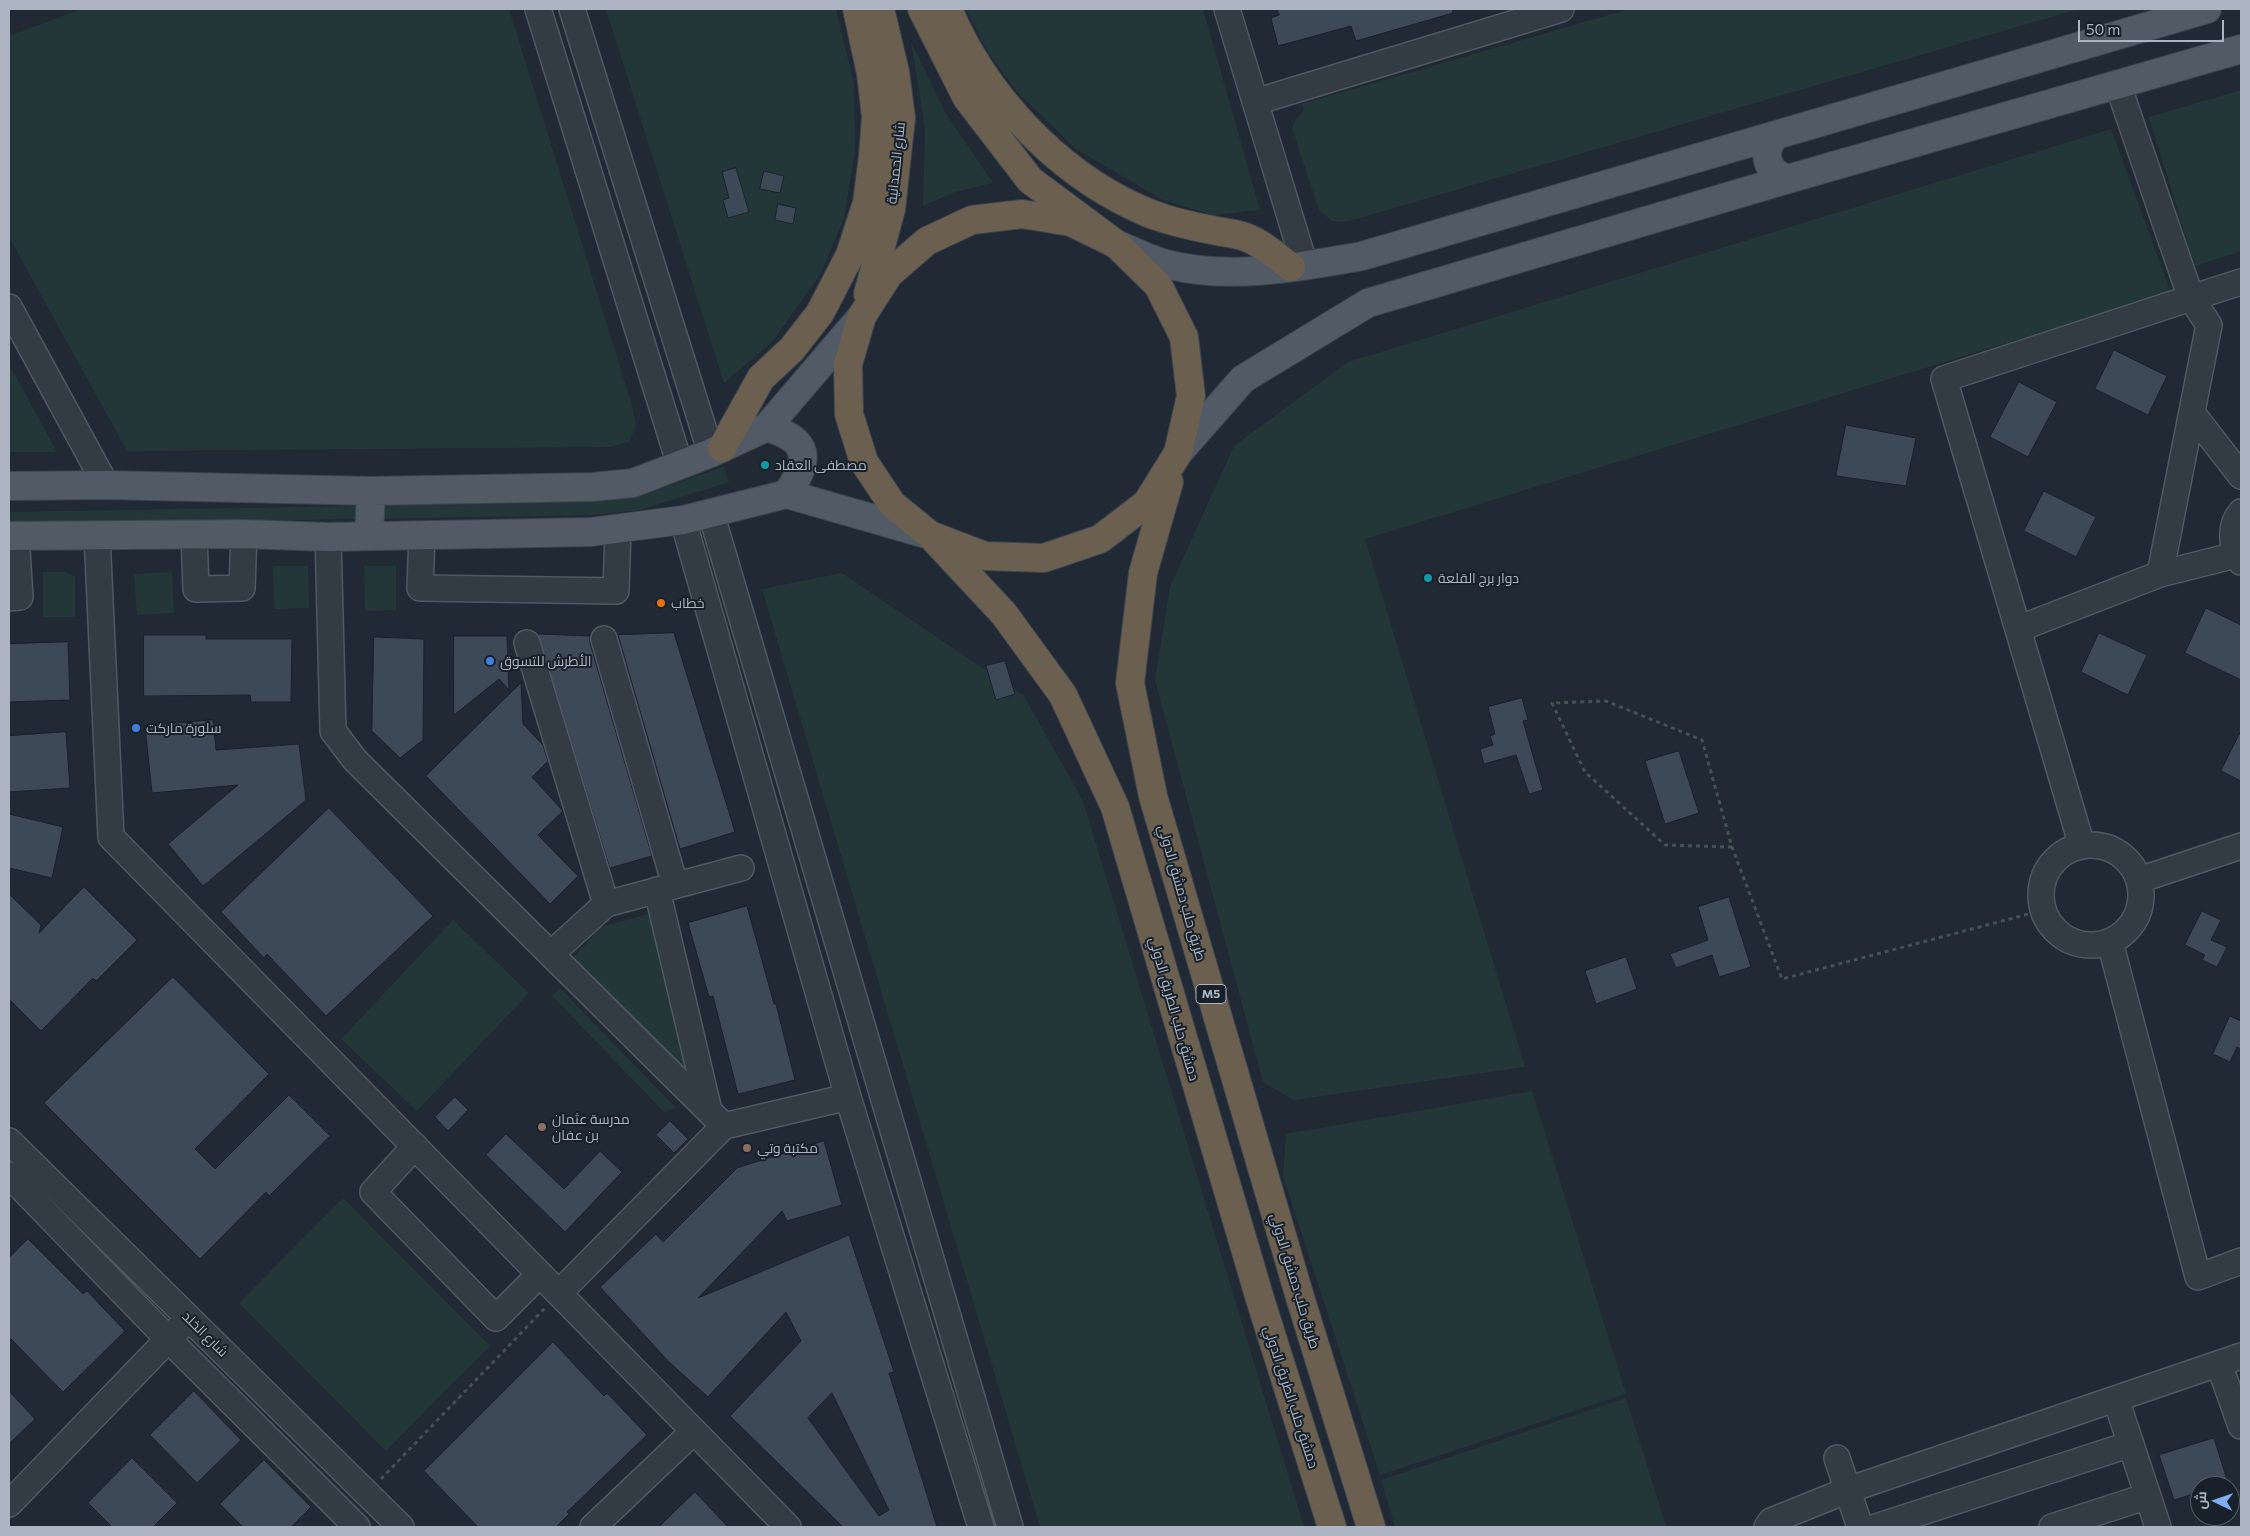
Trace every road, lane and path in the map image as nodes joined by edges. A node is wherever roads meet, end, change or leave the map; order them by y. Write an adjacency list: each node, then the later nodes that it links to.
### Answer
1 (538, 9): 27 (street)
2 (572, 9): 25 (street)
3 (857, 9): 25 (highway)
4 (880, 9): 22 (highway, شارع الحمدانية)
5 (922, 9): 17 (highway)
6 (948, 9): 18 (highway)
7 (1228, 9): 12 (street)
8 (1561, 9): 12 (street)
9 (2207, 9): 13 (main road)
10 (2241, 49): 11 (main road)
11 (2118, 85): 15 (main road); 20 (street)
12 (1255, 102): 18 (street)
13 (1774, 137): 14 (main road); 15 (main road)
14 (1707, 156): 16 (main road); 18 (main road)
15 (1788, 179): 16 (main road)
16 (1721, 200): 26 (main road)
17 (1116, 244): 18 (main road); 22 (highway); 26 (highway, طريق حلب دمشق الدولي)
18 (1298, 266)
19 (2241, 282): 20 (street)
20 (2191, 298): 23 (street); 48 (street)
21 (9, 308): 29 (street)
22 (862, 316): 24 (main road); 41 (highway, شارع الحمدانية)
23 (2192, 413): 28 (street); 46 (street)
24 (767, 427): 25 (main road); 32 (main road)
25 (716, 450): 27 (main road)
26 (1178, 453): 41 (highway); 88 (highway, طريق حلب دمشق الدولي / M5)
27 (680, 465): 31 (main road)
28 (2241, 476)
29 (106, 485): 30 (main road); 31 (main road)
30 (9, 486)
31 (371, 491): 43 (main road)
32 (788, 494): 34 (main road); 41 (main road)
33 (2241, 512): 45 (street)
34 (711, 513): 35 (main road); 86 (street)
35 (683, 520): 36 (main road); 61 (street)
36 (618, 529): 40 (main road); 40 (street)
37 (194, 534): 38 (main road); 38 (street); 39 (main road)
38 (244, 534): 44 (main road)
39 (96, 535): 42 (main road); 64 (street)
40 (422, 535): 43 (main road)
41 (930, 535): 87 (highway, دمشق حلب الطريق الدولي)
42 (12, 536): 47 (street)
43 (369, 536): 44 (main road)
44 (328, 537): 60 (street)
45 (2239, 558): 46 (street)
46 (2160, 574): 48 (street)
47 (9, 598)
48 (2018, 629): 51 (street)
49 (604, 639): 56 (street)
50 (528, 644): 57 (street)
51 (2082, 846): 55 (street); 58 (street)
52 (2241, 846): 55 (street)
53 (1732, 847): 53 (path); 58 (path)
54 (740, 868): 56 (street)
55 (2139, 880): 59 (street)
56 (666, 888): 57 (street); 62 (street)
57 (606, 904): 60 (street)
58 (2044, 910): 59 (street)
59 (2110, 942): 66 (street)
60 (551, 954): 62 (street)
61 (848, 1097): 62 (street); 85 (street)
62 (717, 1118): 68 (street)
63 (9, 1141): 69 (street, شارع الخلد)
64 (415, 1146): 67 (street); 67 (street)
65 (9, 1175): 70 (street)
66 (2241, 1261)
67 (540, 1274): 68 (street)
68 (559, 1293): 74 (street); 78 (path)
69 (189, 1318): 70 (street); 78 (street, شارع الخلد)
70 (168, 1339): 80 (street); 81 (street)
71 (2230, 1360): 72 (street); 73 (street)
72 (2116, 1399): 75 (street); 77 (street)
73 (2241, 1426)
74 (694, 1431): 83 (street); 84 (street)
75 (2130, 1444): 79 (street); 91 (street)
76 (1837, 1458): 77 (street)
77 (1848, 1490): 89 (street); 90 (street)
78 (367, 1494): 82 (street, شارع الخلد)
79 (2148, 1496): 92 (street); 93 (street)
80 (9, 1504)
81 (357, 1527)
82 (401, 1527)
83 (593, 1527)
84 (788, 1527)
85 (981, 1527)
86 (1010, 1527)
87 (1332, 1527)
88 (1371, 1527)
89 (1767, 1527)
90 (1860, 1527)
91 (1876, 1527)
92 (2052, 1527)
93 (2158, 1527)

